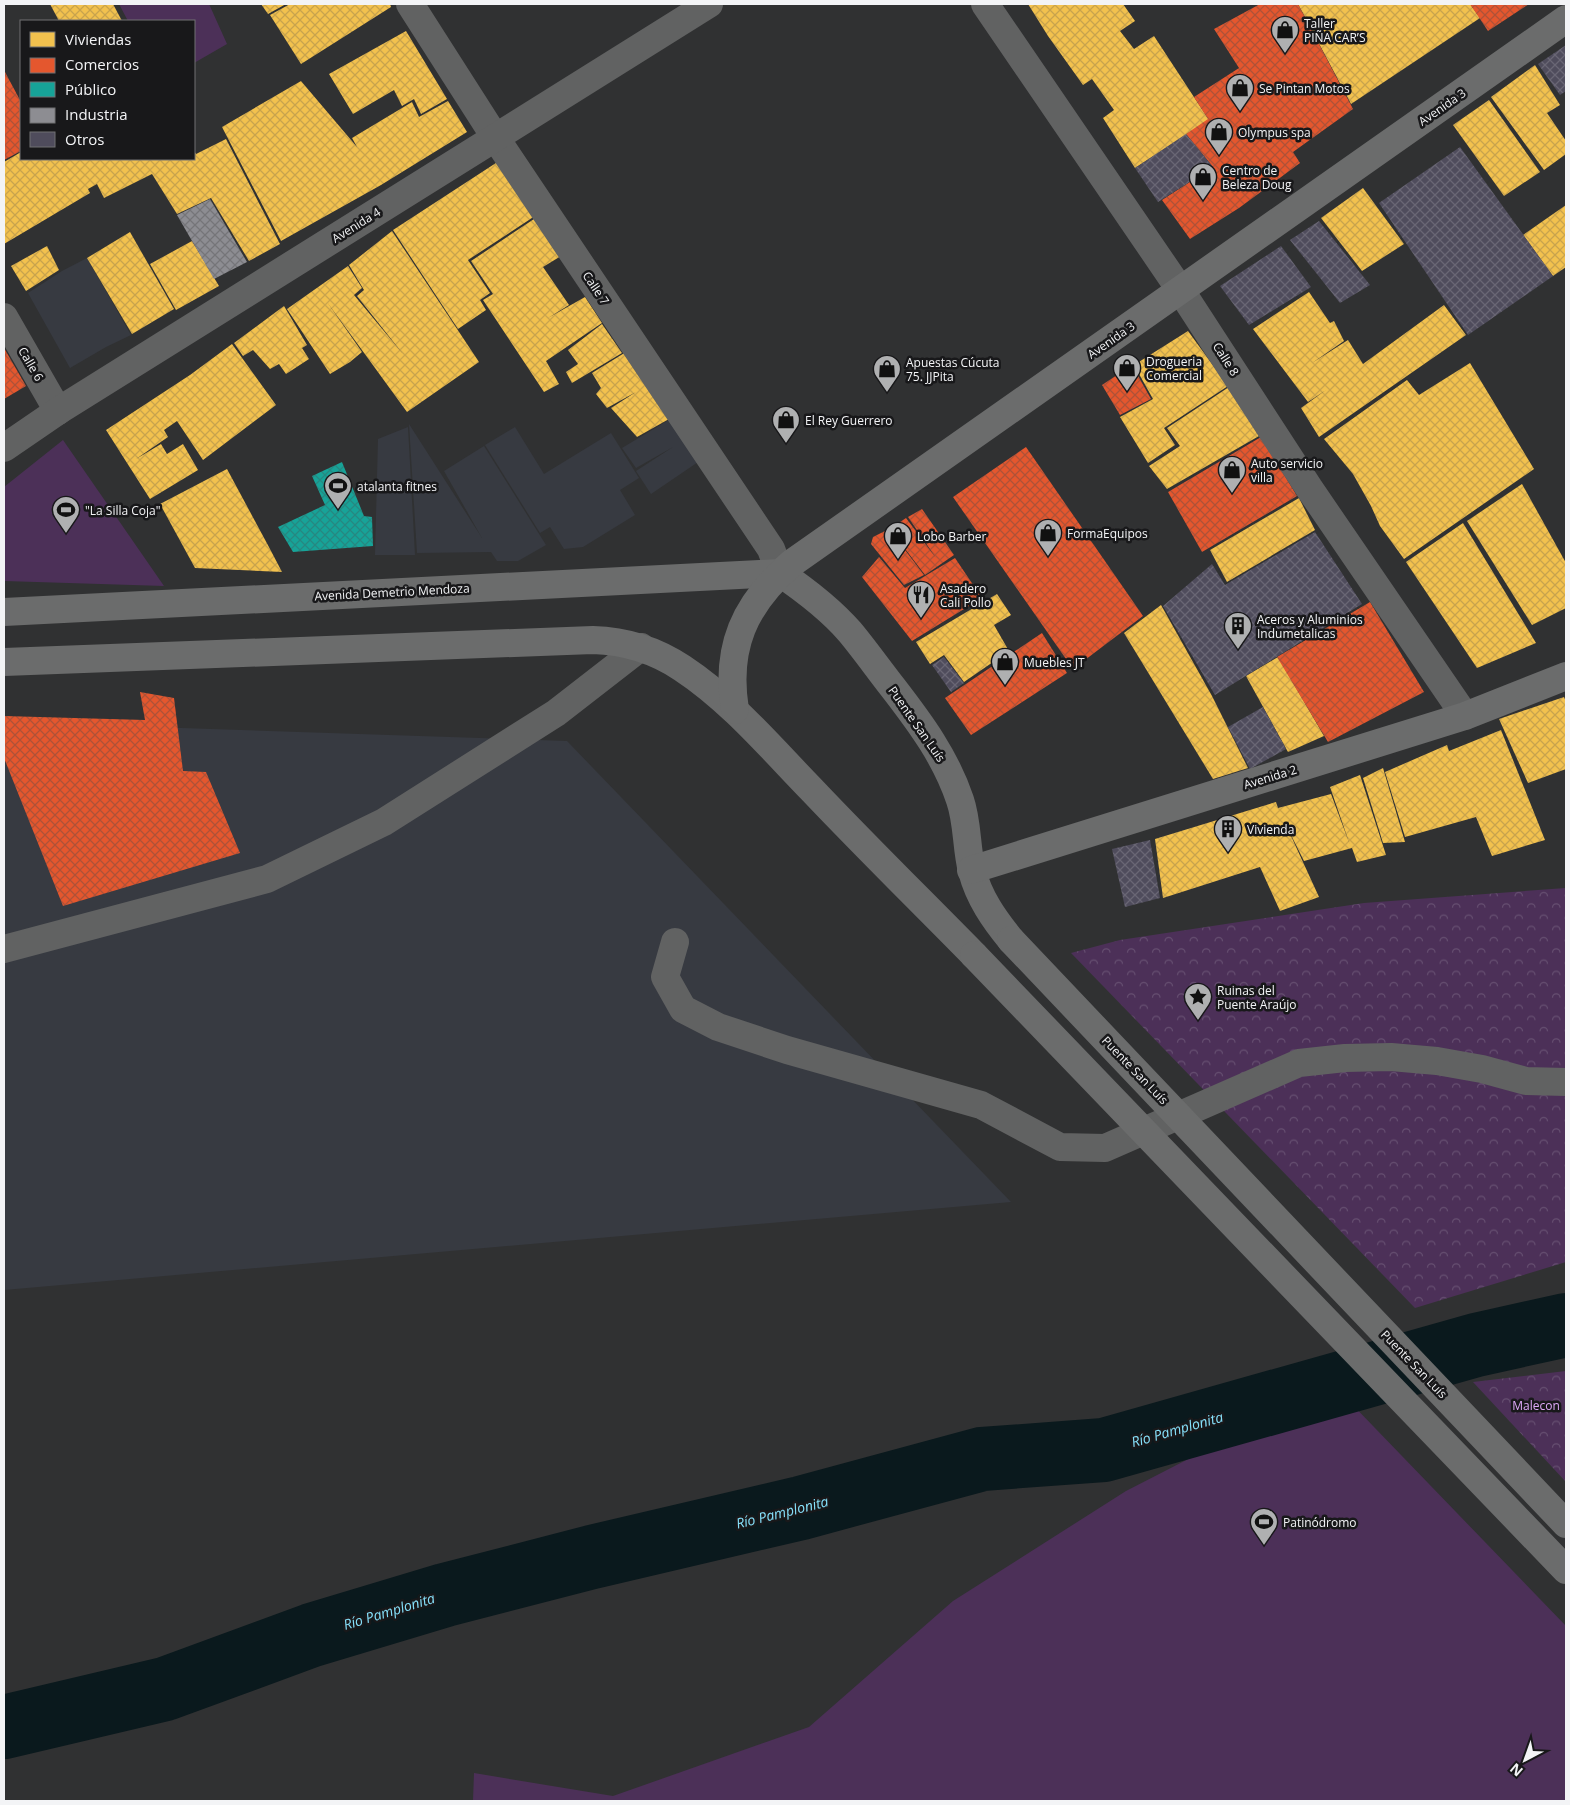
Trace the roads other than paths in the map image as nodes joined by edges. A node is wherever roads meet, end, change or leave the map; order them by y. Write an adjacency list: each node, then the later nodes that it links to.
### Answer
1 (410, 4): 5 (street, Calle 7)
2 (709, 4): 5 (street, Avenida 4)
3 (985, 4): 6 (street, Calle 8)
4 (1566, 19): 6 (main road, Avenida 3)
5 (495, 137): 8 (street, Avenida 4); 10 (street, Calle 7)
6 (1181, 291): 10 (main road, Avenida 3); 16 (street, Calle 8)
7 (4, 317): 8 (street, Calle 6)
8 (58, 411): 9 (street, Avenida 4)
9 (4, 448)
10 (780, 573): 11 (main road, Avenida Demetrio Mendoza); 15 (main road, Avenida 3); 17 (main road, Puente San Luís)
11 (4, 612)
12 (641, 647): 13 (main road); 15 (main road); 19 (street)
13 (4, 662)
14 (1566, 676): 16 (main road, Avenida 2)
15 (735, 710): 22 (main road, bridge)
16 (1465, 716): 17 (main road, Avenida 2)
17 (971, 870): 21 (main road, Puente San Luís, bridge)
18 (675, 942): 20 (street)
19 (4, 949)
20 (1566, 1082)
21 (1566, 1524)
22 (1566, 1570)

